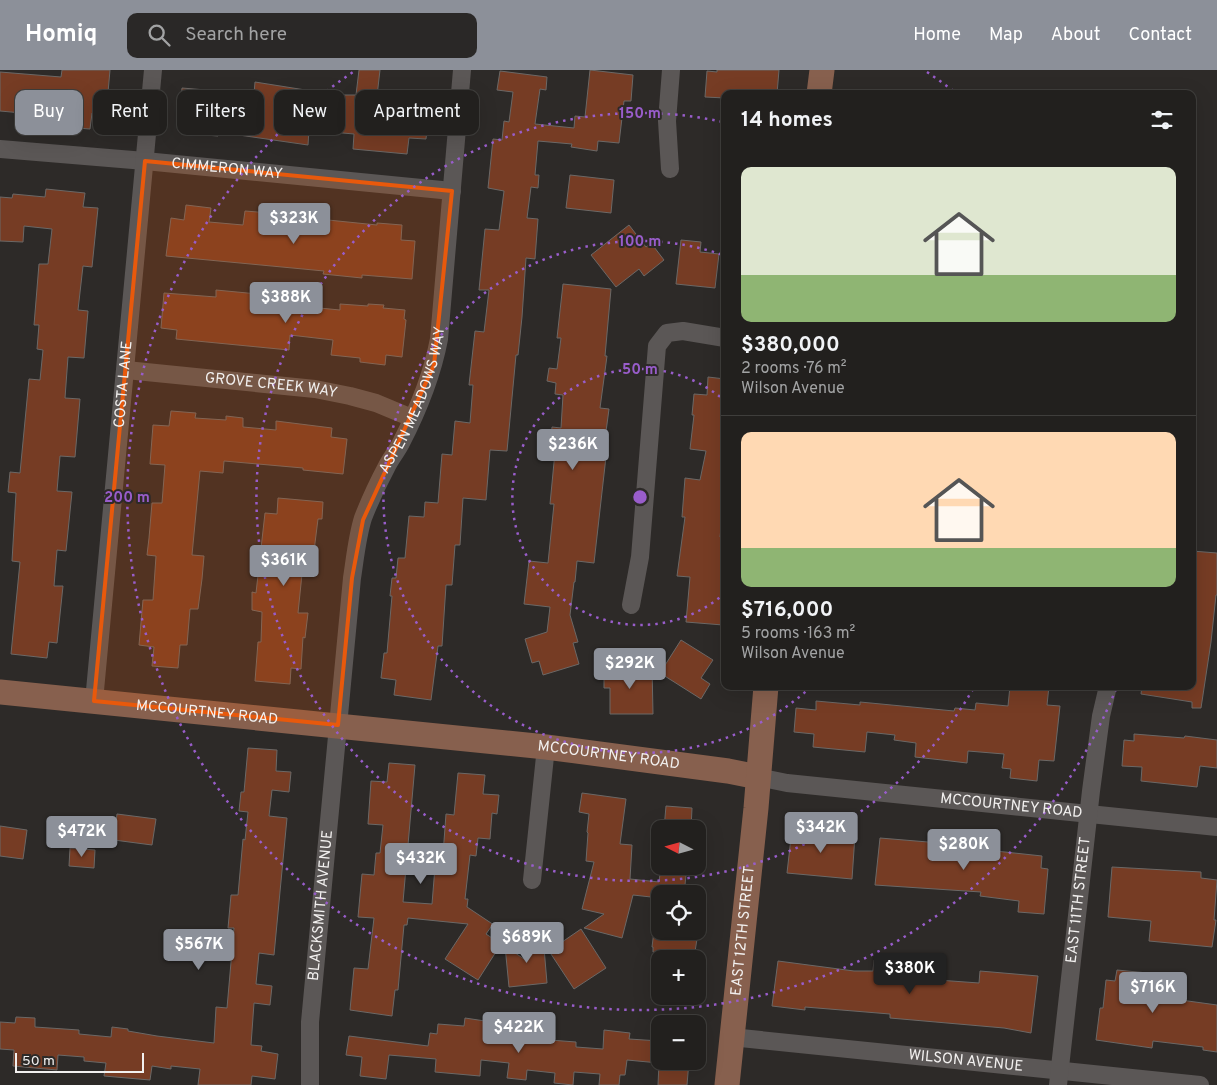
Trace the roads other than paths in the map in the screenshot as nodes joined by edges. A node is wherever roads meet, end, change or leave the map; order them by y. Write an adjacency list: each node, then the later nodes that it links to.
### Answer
1 (153, 70): 7 (street, COSTA LANE)
2 (462, 70): 9 (street, ASPEN MEADOWS WAY)
3 (671, 70): 8 (street)
4 (822, 70): 5 (street)
5 (820, 90)
6 (0, 150): 7 (street, CIMMERON WAY)
7 (145, 161): 9 (street, CIMMERON WAY); 11 (street, COSTA LANE)
8 (670, 168)
9 (452, 190): 12 (street, ASPEN MEADOWS WAY)
10 (721, 337): 13 (street)
11 (126, 370): 12 (street, GROVE CREEK WAY); 17 (street, COSTA LANE)
12 (412, 418): 18 (street, ASPEN MEADOWS WAY)
13 (631, 605)
14 (766, 690): 20 (street, EAST 12TH STREET)
15 (1107, 690): 21 (street, EAST 11TH STREET)
16 (0, 692): 17 (street, MCCOURTNEY ROAD)
17 (94, 701): 18 (street, MCCOURTNEY ROAD)
18 (338, 725): 19 (street, MCCOURTNEY ROAD); 26 (street, BLACKSMITH AVENUE)
19 (546, 746): 20 (street, MCCOURTNEY ROAD); 23 (street)
20 (758, 777): 21 (street, MCCOURTNEY ROAD); 24 (street, EAST 12TH STREET)
21 (1089, 814): 22 (street, MCCOURTNEY ROAD); 25 (street, EAST 11TH STREET)
22 (1217, 827)
23 (532, 880)
24 (731, 1037): 25 (street, WILSON AVENUE); 27 (street, EAST 12TH STREET)
25 (1059, 1077): 28 (street, WILSON AVENUE)
26 (310, 1085)
27 (727, 1085)
28 (1200, 1085)

